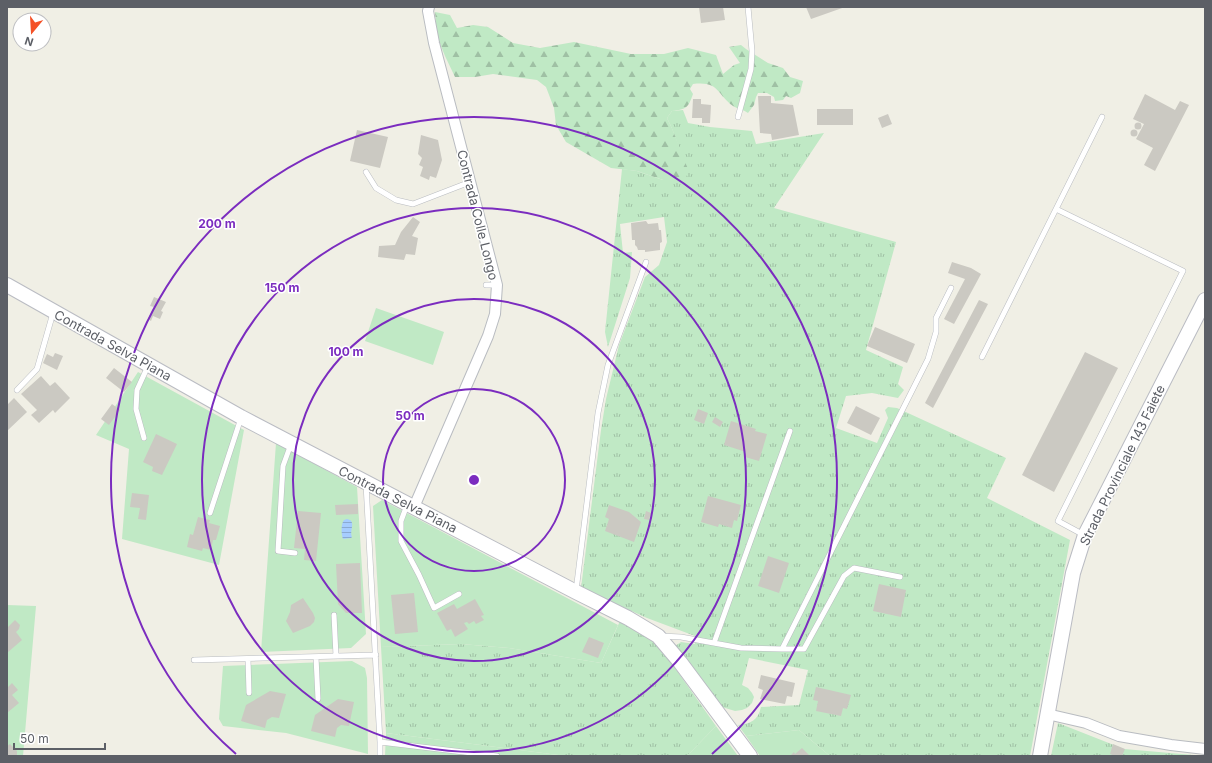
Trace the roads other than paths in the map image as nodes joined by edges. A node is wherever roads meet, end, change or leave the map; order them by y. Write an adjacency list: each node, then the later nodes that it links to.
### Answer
1 (429, 7): 6 (street, Contrada Colle Longo)
2 (748, 7): 3 (lane)
3 (738, 117)
4 (1102, 117): 7 (lane)
5 (366, 172): 6 (lane)
6 (470, 182): 11 (street, Contrada Colle Longo)
7 (1056, 209): 15 (lane); 25 (lane)
8 (646, 262): 28 (lane)
9 (7, 285): 14 (street, Contrada Selva Piana)
10 (486, 285): 11 (lane)
11 (497, 285): 23 (street, Contrada Colle Longo)
12 (951, 288): 33 (lane)
13 (1205, 300): 25 (street, Strada Provinciale 143 Faiete)
14 (54, 312): 16 (street, Contrada Selva Piana); 17 (lane)
15 (982, 356)
16 (149, 365): 18 (street, Contrada Selva Piana); 20 (lane)
17 (17, 390)
18 (242, 417): 21 (street, Contrada Selva Piana); 24 (lane)
19 (790, 431): 32 (lane)
20 (144, 438)
21 (292, 444): 22 (street, Contrada Selva Piana); 26 (lane)
22 (366, 483): 23 (street, Contrada Selva Piana); 34 (lane)
23 (411, 506): 28 (street, Contrada Selva Piana); 29 (lane)
24 (210, 513)
25 (1085, 535): 41 (street, Strada Provinciale 143 Faiete)
26 (295, 553)
27 (900, 577): 33 (lane)
28 (576, 592): 31 (street, Contrada Selva Piana)
29 (459, 594)
30 (334, 615): 35 (lane)
31 (658, 636): 32 (lane); 46 (street, Contrada Selva Piana)
32 (714, 643): 33 (lane)
33 (782, 649)
34 (376, 655): 35 (lane); 42 (lane)
35 (336, 656): 36 (lane)
36 (316, 657): 37 (lane); 40 (lane)
37 (248, 659): 38 (lane); 39 (lane)
38 (194, 660)
39 (249, 693)
40 (318, 699)
41 (1047, 714): 43 (street); 47 (street, Strada Provinciale 143 Faiete)
42 (380, 742): 44 (lane); 45 (lane)
43 (1205, 749)
44 (380, 756)
45 (498, 756)
46 (750, 756)
47 (1040, 756)

